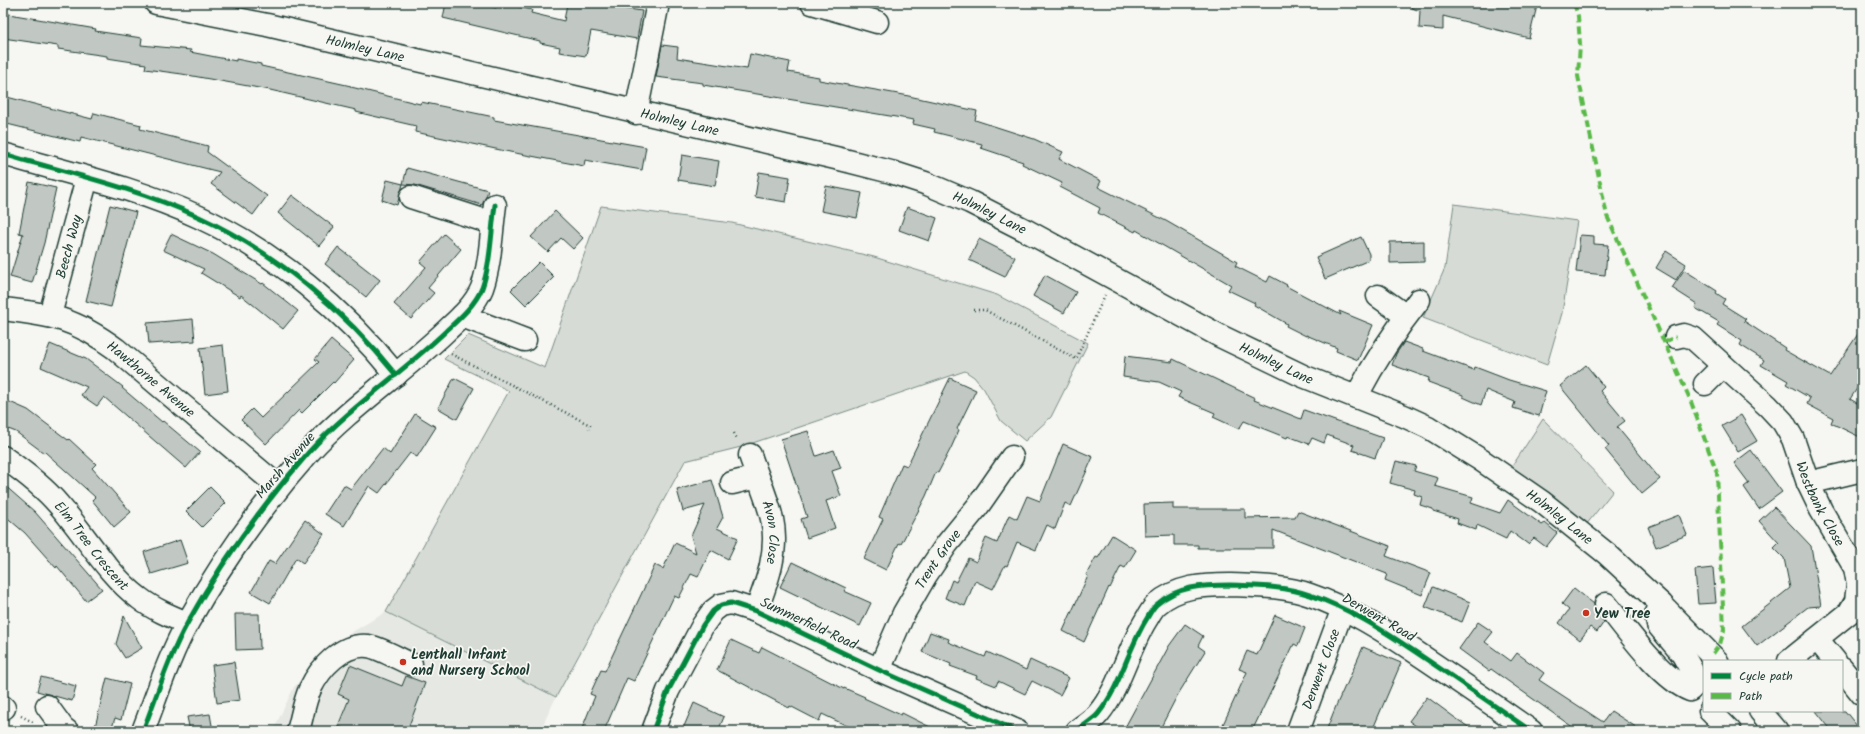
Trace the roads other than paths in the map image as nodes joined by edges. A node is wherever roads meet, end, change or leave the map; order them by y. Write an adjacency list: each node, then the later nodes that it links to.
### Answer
1 (156, 3): 5 (street, Holmley Lane)
2 (658, 3): 5 (street)
3 (812, 3): 4 (street)
4 (877, 22)
5 (636, 112): 18 (street, Holmley Lane)
6 (3, 154): 7 (street)
7 (87, 178): 11 (street, Beech Way); 16 (street)
8 (411, 197): 12 (street, Marsh Avenue)
9 (1378, 296): 18 (street)
10 (3, 309): 11 (street, Hawthorne Avenue)
11 (50, 315): 26 (street, Hawthorne Avenue)
12 (462, 316): 14 (street); 16 (street, Marsh Avenue)
13 (1676, 337): 15 (street, Westbank Close)
14 (525, 340)
15 (1723, 366): 17 (street); 25 (street, Westbank Close)
16 (396, 375): 26 (street, Marsh Avenue)
17 (1705, 384)
18 (1356, 397): 28 (street, Holmley Lane)
19 (750, 455): 23 (street, Avon Close)
20 (3, 457): 31 (street, Elm Tree Crescent)
21 (1012, 458): 37 (street, Trent Grove)
22 (1862, 470): 25 (street)
23 (757, 477): 24 (street); 30 (street, Avon Close)
24 (732, 483)
25 (1808, 483): 32 (street, Westbank Close)
26 (279, 487): 31 (street, Marsh Avenue)
27 (1606, 604): 40 (street)
28 (1661, 604): 33 (street, Holmley Lane); 40 (street)
29 (1343, 608): 49 (street, Derwent Road); 50 (street, Derwent Close); 51 (street, Derwent Road)
30 (756, 611): 37 (street, Summerfield Road); 47 (street, Summerfield Road)
31 (187, 624): 45 (street, Marsh Avenue)
32 (1817, 639): 34 (street, Westbank Close); 35 (street)
33 (1716, 660)
34 (1790, 660)
35 (1834, 660)
36 (411, 664): 46 (street)
37 (879, 670): 48 (street, Summerfield Road)
38 (1843, 670): 39 (street)
39 (1862, 694)
40 (1697, 697)
41 (47, 706): 44 (street)
42 (1711, 712): 52 (street)
43 (1761, 712): 53 (street)
44 (67, 731)
45 (143, 731)
46 (298, 731)
47 (653, 731)
48 (1017, 731)
49 (1077, 731)
50 (1298, 731)
51 (1531, 731)
52 (1730, 731)
53 (1775, 731)

